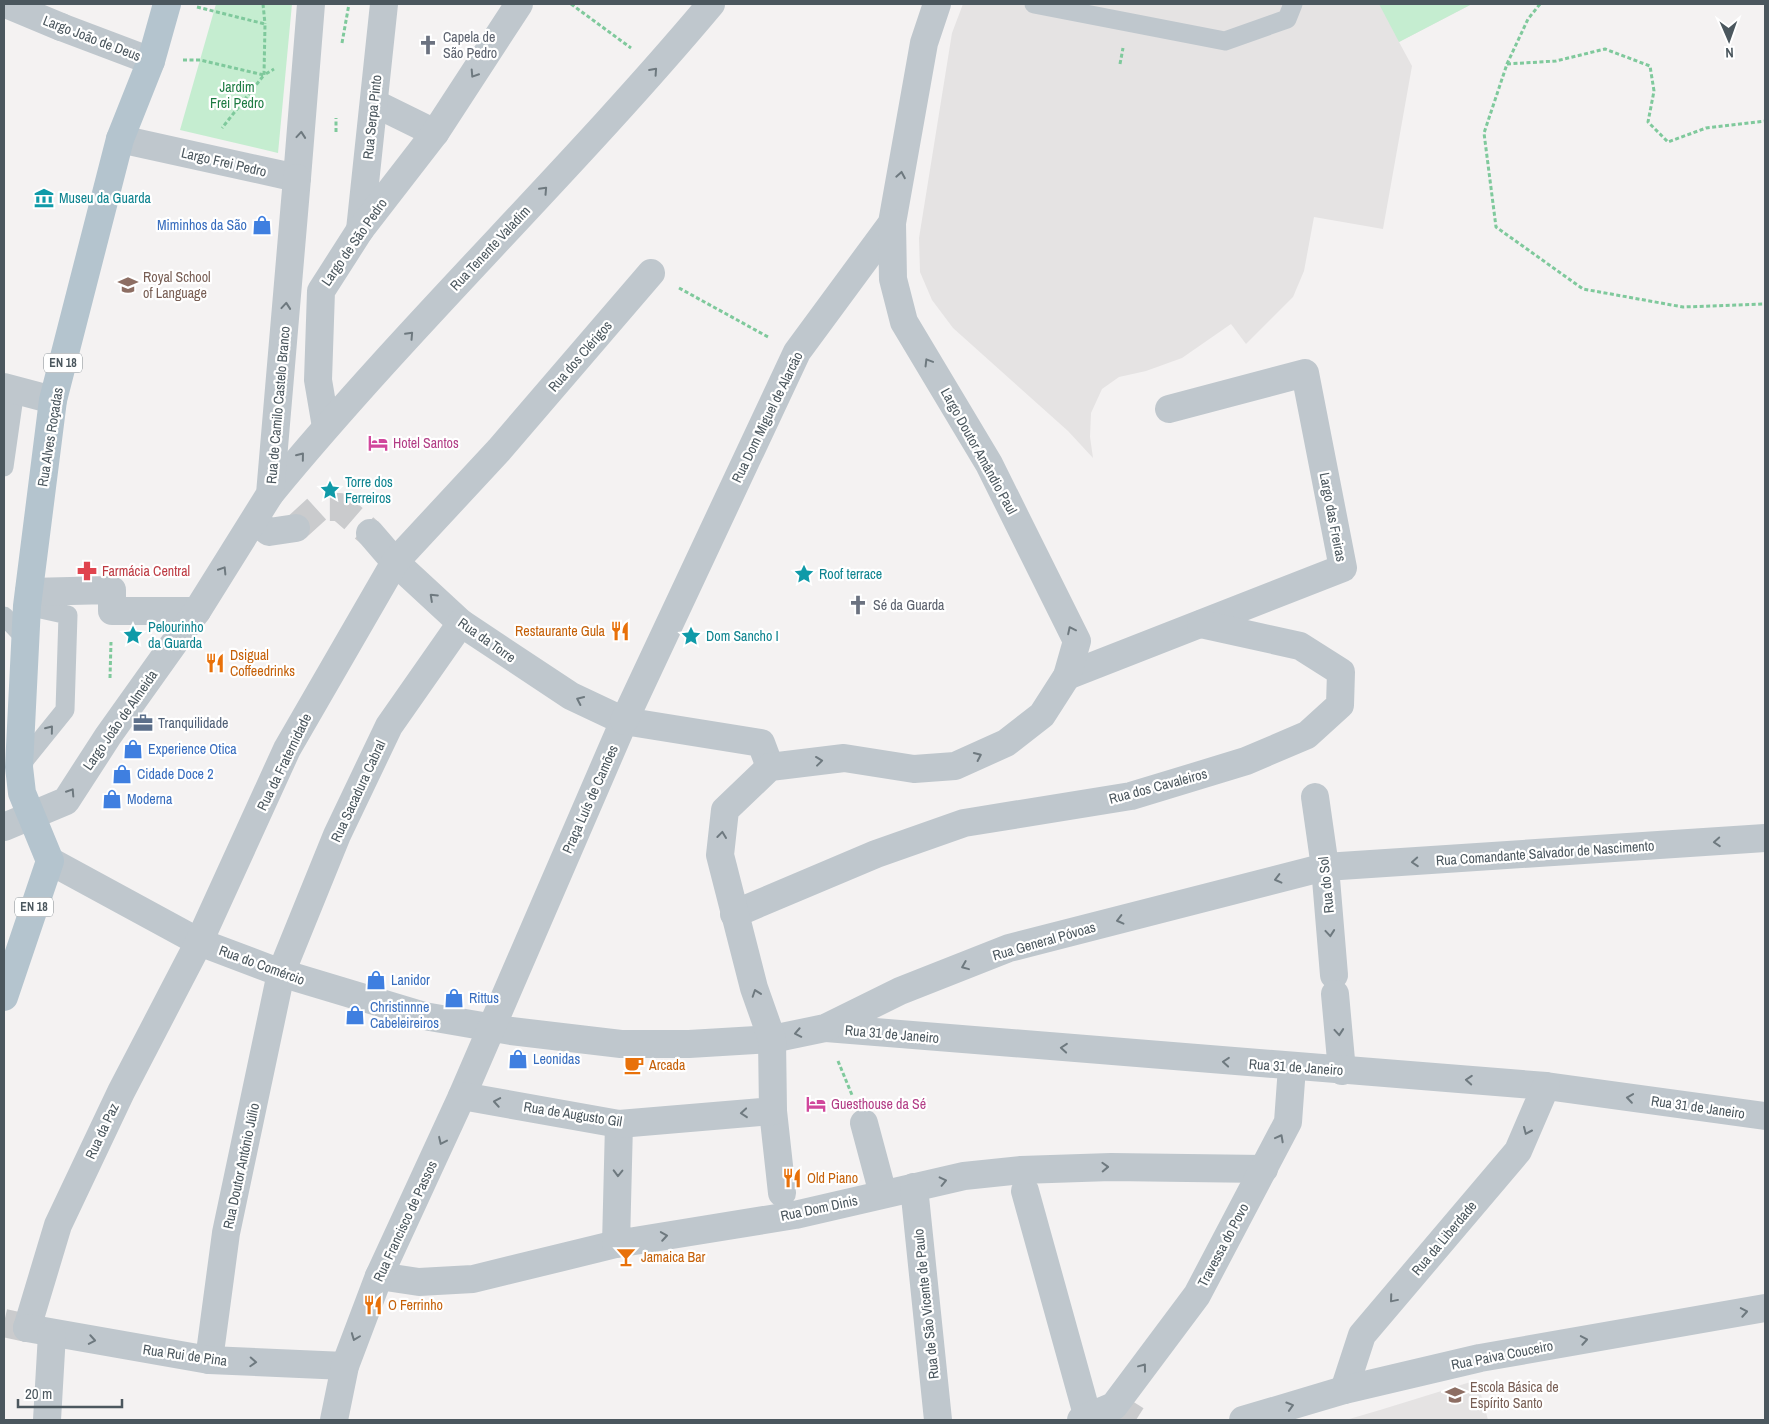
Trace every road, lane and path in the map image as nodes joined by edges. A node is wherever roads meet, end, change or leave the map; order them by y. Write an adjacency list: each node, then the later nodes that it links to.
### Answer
1 (6, 4): 18 (street, Largo João de Deus)
2 (167, 4): 18 (main road, EN 18)
3 (264, 4): 15 (path)
4 (311, 4): 17 (street)
5 (349, 4): 16 (path)
6 (384, 4): 22 (street, Rua Serpa Pinto)
7 (519, 4): 24 (street, Largo de São Pedro, one-way to 24)
8 (571, 4): 20 (path)
9 (711, 4): 20 (street, Rua Tenente Valadim)
10 (937, 4): 28 (street, Rua Dom Miguel de Alarcão, one-way to 10)
11 (1034, 4): 12 (lane)
12 (1293, 4)
13 (1540, 4): 19 (path)
14 (195, 6): 15 (path)
15 (265, 24): 21 (path)
16 (340, 52)
17 (307, 60): 21 (path); 27 (street, one-way to 17)
18 (151, 61): 21 (path); 25 (main road, EN 18)
19 (1507, 64): 23 (path); 31 (path)
20 (657, 68): 36 (street, Rua Tenente Valadim, one-way to 20)
21 (264, 75): 26 (path)
22 (374, 103): 24 (street); 29 (street, Rua Serpa Pinto)
23 (1765, 121)
24 (436, 133): 29 (street, Largo de São Pedro)
25 (120, 139): 26 (street, Largo Frei Pedro); 34 (main road, Rua Alves Roçadas / EN 18)
26 (211, 158): 27 (street, Largo Frei Pedro)
27 (297, 178): 38 (street, Rua de Camilo Castelo Branco, one-way to 27)
28 (892, 223): 32 (street, Rua Dom Miguel de Alarcão); 48 (street, Largo Doutor Amândio Paul, one-way to 28)
29 (360, 230): 36 (street, Largo de São Pedro)
30 (651, 273): 32 (path); 42 (street, Rua dos Clérigos)
31 (1765, 304)
32 (797, 352): 50 (street, Rua Dom Miguel de Alarcão)
33 (9, 388): 34 (street); 37 (lane)
34 (53, 400): 43 (main road, Rua Alves Roçadas / EN 18)
35 (1169, 409): 47 (street, Largo das Freiras)
36 (326, 427): 38 (street, Rua Tenente Valadim, one-way to 36)
37 (4, 467)
38 (270, 494): 39 (street, Rua de Camilo Castelo Branco)
39 (254, 521): 40 (street); 45 (street, Rua de Camilo Castelo Branco, one-way to 39)
40 (296, 528)
41 (370, 533): 42 (street, Rua da Torre)
42 (395, 562): 46 (street, Rua da Torre, one-way to 42); 60 (street, Rua da Fraternidade)
43 (20, 605): 44 (street); 51 (main road, EN 18); 51 (lane, one-way to 43)
44 (112, 611): 45 (street); 49 (path)
45 (197, 612): 54 (street, Largo João de Almeida, one-way to 45)
46 (461, 623): 50 (street, Rua da Torre, one-way to 46); 61 (street, Rua Sacadura Cabral)
47 (1201, 624): 48 (street, Largo das Freiras); 59 (street, Rua dos Cavaleiros)
48 (1067, 676): 52 (street, one-way to 48)
49 (110, 688)
50 (624, 721): 52 (street); 63 (street, Praça Luís de Camões)
51 (19, 767): 54 (main road, EN 18)
52 (770, 767): 59 (street, one-way to 52)
53 (1315, 797): 58 (street, Rua do Sol)
54 (31, 817): 55 (street, Largo João de Almeida); 57 (main road, EN 18)
55 (4, 827)
56 (1765, 838): 58 (street, Rua Comandante Salvador de Nascimento, one-way to 58)
57 (50, 860): 60 (street, Rua do Comércio); 62 (main road, EN 18)
58 (1325, 867): 64 (street, Rua General Póvoas, one-way to 64); 67 (street, Rua do Sol, one-way to 67)
59 (734, 914): 65 (street, one-way to 59)
60 (199, 942): 61 (street, Rua do Comércio); 82 (street, Rua da Paz)
61 (281, 973): 63 (street, Rua do Comércio); 83 (street, Rua Doutor António Júlio)
62 (4, 997)
63 (490, 1027): 65 (street, Rua do Comércio); 69 (street, Rua Francisco de Passos)
64 (825, 1028): 65 (street, Rua General Póvoas, one-way to 65); 66 (street, Rua 31 de Janeiro, one-way to 64); 72 (path)
65 (772, 1039): 70 (street)
66 (1292, 1067): 67 (street, Rua 31 de Janeiro); 74 (street, Travessa do Povo, one-way to 66)
67 (1342, 1071): 68 (street, Rua 31 de Janeiro, one-way to 67)
68 (1546, 1086): 71 (street, Rua 31 de Janeiro, one-way to 68); 85 (street, Rua da Liberdade, one-way to 85)
69 (462, 1096): 73 (street, Rua de Augusto Gil, one-way to 69); 80 (street, Rua Francisco de Passos, one-way to 80)
70 (773, 1111): 73 (street, Rua de Augusto Gil, one-way to 73); 77 (street)
71 (1765, 1116)
72 (864, 1123): 78 (street)
73 (619, 1124): 79 (street, one-way to 79)
74 (1264, 1169): 75 (street, Rua Dom Dinis, one-way to 74); 86 (street, Travessa do Povo, one-way to 74)
75 (914, 1188): 78 (street, Rua Dom Dinis); 89 (street, Rua de São Vicente de Paulo)
76 (1025, 1190): 86 (street)
77 (782, 1193)
78 (883, 1194): 79 (street, Rua Dom Dinis, one-way to 78)
79 (616, 1244): 80 (street, Rua Dom Dinis)
80 (379, 1276): 84 (street, Rua Francisco de Passos, one-way to 84)
81 (1765, 1308): 85 (street, Rua Paiva Couceiro, one-way to 81)
82 (39, 1331): 83 (street, Rua Rui de Pina, one-way to 83); 87 (street, Rua da Paz)
83 (208, 1360): 84 (street, Rua Rui de Pina, one-way to 84)
84 (344, 1366): 88 (street, Rua Francisco de Passos)
85 (1344, 1390): 90 (street, Rua Paiva Couceiro, one-way to 85)
86 (1084, 1419)
87 (47, 1420)
88 (334, 1420)
89 (938, 1420)
90 (1243, 1420)

